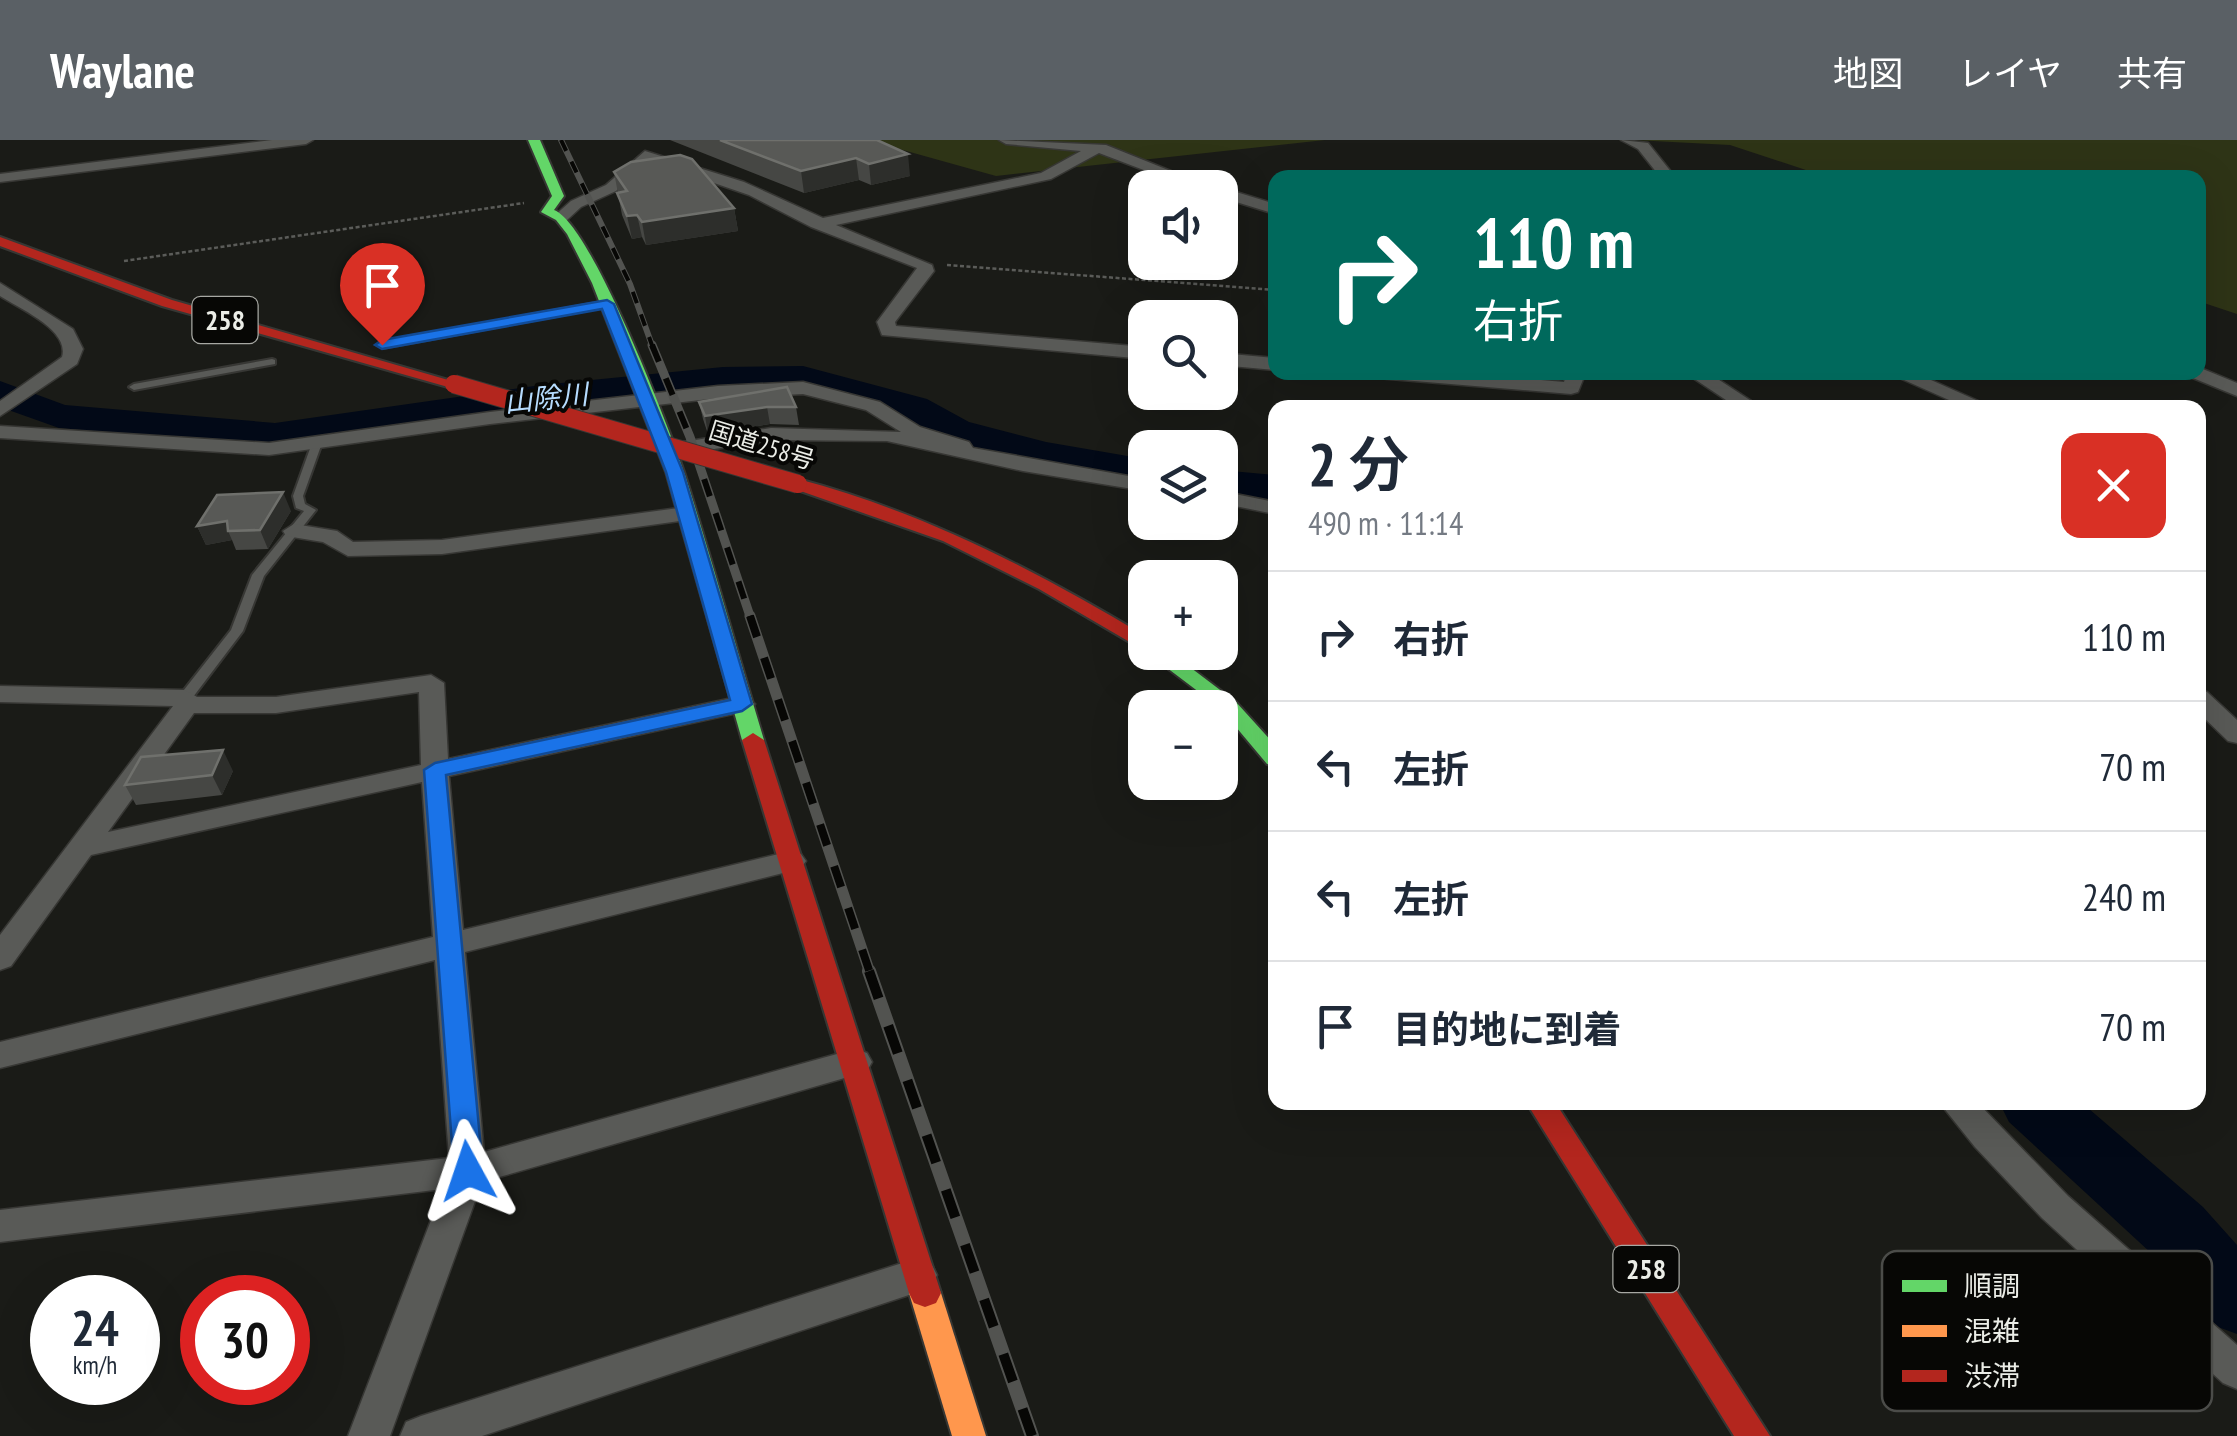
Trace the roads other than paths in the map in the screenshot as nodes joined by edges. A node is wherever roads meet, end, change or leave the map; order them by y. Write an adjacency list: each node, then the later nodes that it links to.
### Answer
1 (306, 140): 9 (street)
2 (534, 140): 12 (main road)
3 (1006, 140): 6 (street)
4 (1628, 140): 8 (street)
5 (649, 147): 12 (street); 13 (street)
6 (1096, 148): 7 (street); 13 (street)
7 (1163, 170)
8 (1663, 170)
9 (0, 178)
10 (1238, 198): 11 (street)
11 (1268, 207)
12 (559, 208): 16 (main road)
13 (816, 224): 18 (street)
14 (0, 241): 43 (main road, 国道258号 / 258, bridge)
15 (0, 288): 32 (street)
16 (607, 304): 17 (lane); 29 (main road)
17 (382, 345)
18 (1128, 352)
19 (1238, 361): 21 (street)
20 (272, 362): 27 (lane)
21 (1268, 363)
22 (2206, 377): 28 (street)
23 (1474, 380): 24 (street)
24 (1574, 380)
25 (1706, 380): 30 (street)
26 (1914, 380): 31 (street)
27 (134, 387)
28 (2237, 390)
29 (644, 392): 33 (street); 36 (main road); 37 (street)
30 (1740, 400)
31 (1964, 400)
32 (0, 410)
33 (498, 417): 35 (street); 36 (street)
34 (0, 432): 35 (street)
35 (318, 443): 42 (lane)
36 (665, 452): 37 (street); 41 (main road)
37 (966, 452): 38 (street)
38 (1128, 482)
39 (1238, 501): 40 (street)
40 (1268, 507)
41 (686, 514): 42 (street); 47 (main road)
42 (294, 532): 46 (lane)
43 (1128, 635)
44 (1180, 670): 50 (main road)
45 (0, 694): 46 (street)
46 (186, 702): 51 (street); 52 (street)
47 (742, 704): 51 (street); 53 (main road)
48 (2206, 706): 49 (street)
49 (2237, 735)
50 (1268, 751)
51 (435, 770): 52 (street); 54 (street)
52 (80, 848): 55 (street)
53 (791, 861): 54 (street); 57 (main road)
54 (450, 947): 56 (street); 60 (street)
55 (0, 958)
56 (0, 1055)
57 (855, 1062): 60 (street); 63 (main road)
58 (1545, 1110): 69 (main road, 258)
59 (1962, 1110): 62 (street)
60 (468, 1171): 61 (street); 66 (street)
61 (0, 1226)
62 (2108, 1251)
63 (918, 1275): 67 (street); 68 (main road)
64 (2212, 1347): 65 (street)
65 (2237, 1370)
66 (369, 1436)
67 (421, 1436)
68 (968, 1436)
69 (1753, 1436)

